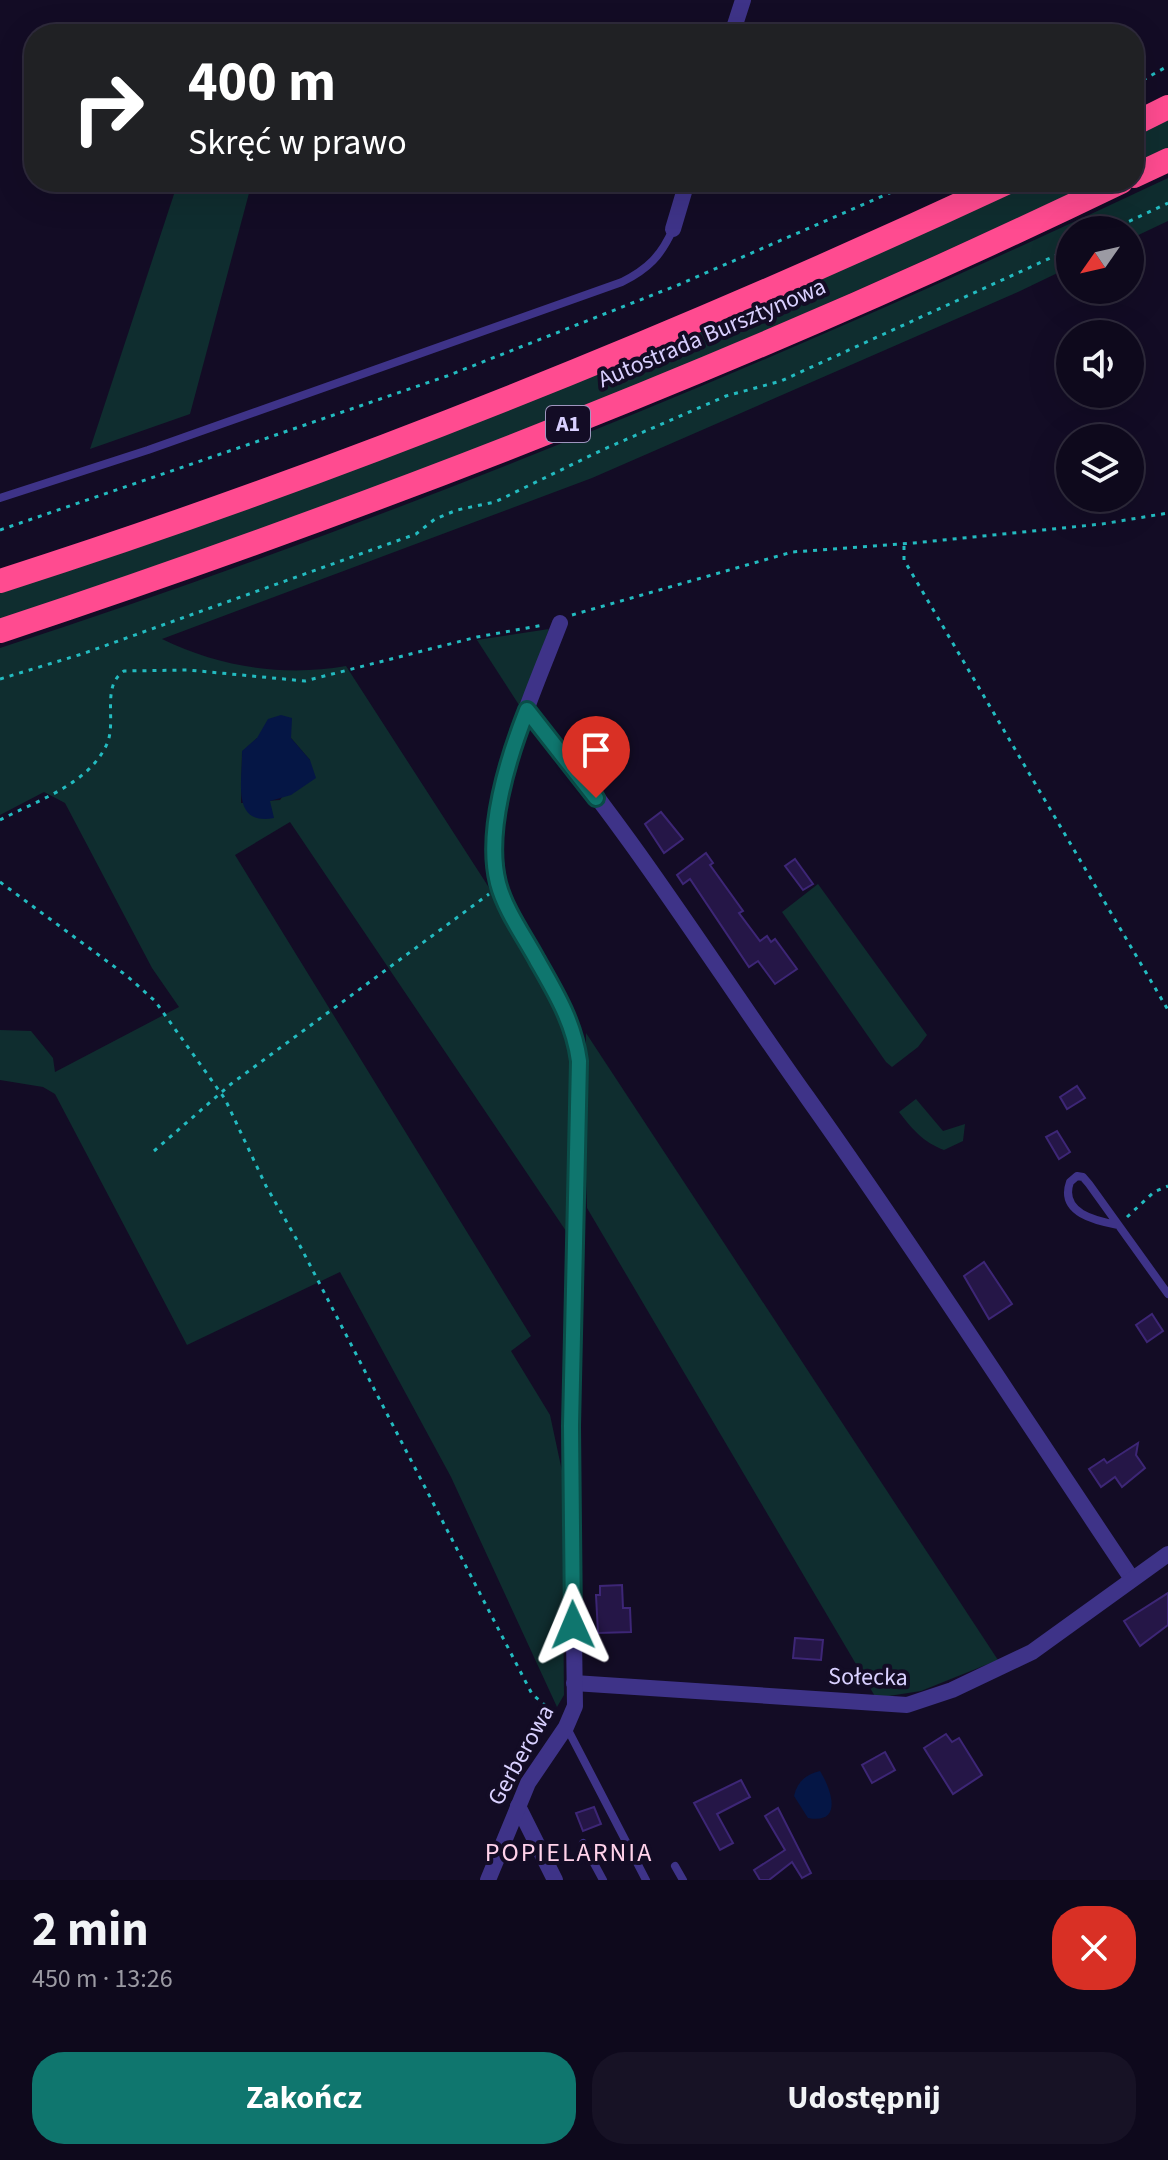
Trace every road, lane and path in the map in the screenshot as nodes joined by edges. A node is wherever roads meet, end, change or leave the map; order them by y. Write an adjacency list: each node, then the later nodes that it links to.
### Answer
1 (743, 0): 2 (street)
2 (735, 24)
3 (1168, 66): 4 (path)
4 (1144, 79)
5 (1168, 107): 6 (highway)
6 (1144, 119)
7 (1168, 160): 8 (highway)
8 (1144, 171)
9 (684, 192): 15 (street)
10 (892, 192): 18 (path)
11 (986, 192): 20 (highway, Autostrada Bursztynowa / A1)
12 (1099, 192): 22 (highway, Autostrada Bursztynowa / A1)
13 (1168, 203): 14 (path)
14 (1141, 216)
15 (673, 229): 17 (lane)
16 (1056, 255): 23 (path)
17 (0, 498)
18 (0, 530)
19 (904, 544): 27 (path)
20 (0, 581)
21 (560, 623): 24 (street, Gerberowa)
22 (0, 631)
23 (0, 679)
24 (527, 710): 26 (street, Gerberowa); 34 (street)
25 (0, 882): 28 (path)
26 (500, 889): 28 (path); 35 (street, Gerberowa)
27 (1168, 1010)
28 (220, 1092): 29 (path); 36 (path)
29 (154, 1151)
30 (1168, 1186): 31 (path)
31 (1118, 1225): 31 (lane); 32 (lane)
32 (1168, 1294)
33 (1168, 1554): 34 (street, Sołecka)
34 (1132, 1579): 35 (street, Sołecka)
35 (574, 1683): 36 (street, Gerberowa)
36 (567, 1725): 37 (street, Gerberowa); 43 (lane)
37 (518, 1806): 40 (street, Gerberowa); 41 (street)
38 (583, 1843): 42 (lane)
39 (675, 1866): 44 (lane)
40 (488, 1880)
41 (555, 1880)
42 (603, 1880)
43 (646, 1880)
44 (683, 1880)

